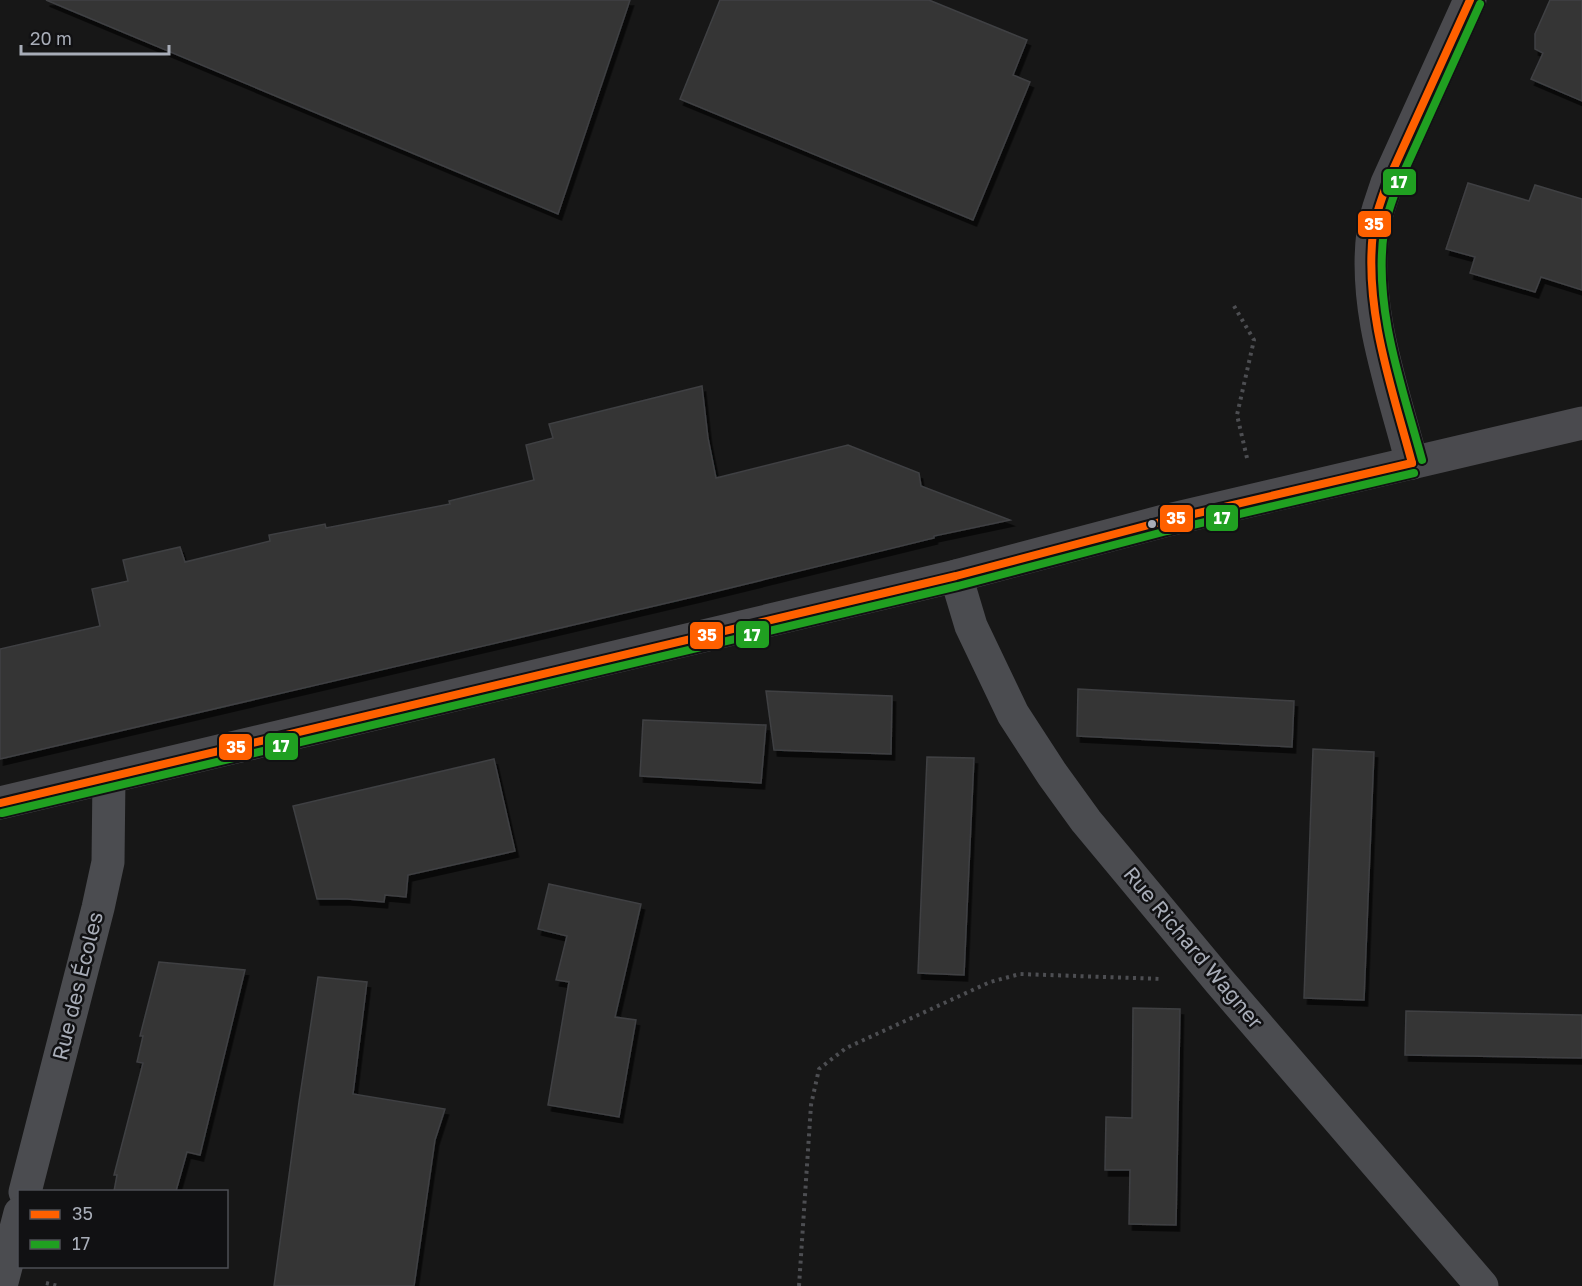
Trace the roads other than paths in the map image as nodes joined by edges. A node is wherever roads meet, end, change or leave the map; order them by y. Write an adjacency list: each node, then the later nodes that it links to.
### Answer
1 (1470, 0): 3 (street)
2 (1582, 423): 3 (street)
3 (1412, 463): 4 (street)
4 (956, 576): 5 (street); 10 (street, Rue Richard Wagner)
5 (109, 777): 6 (street); 7 (street, Rue des Écoles)
6 (0, 803)
7 (25, 1190)
8 (18, 1221): 9 (street)
9 (1, 1286)
10 (1482, 1286)

